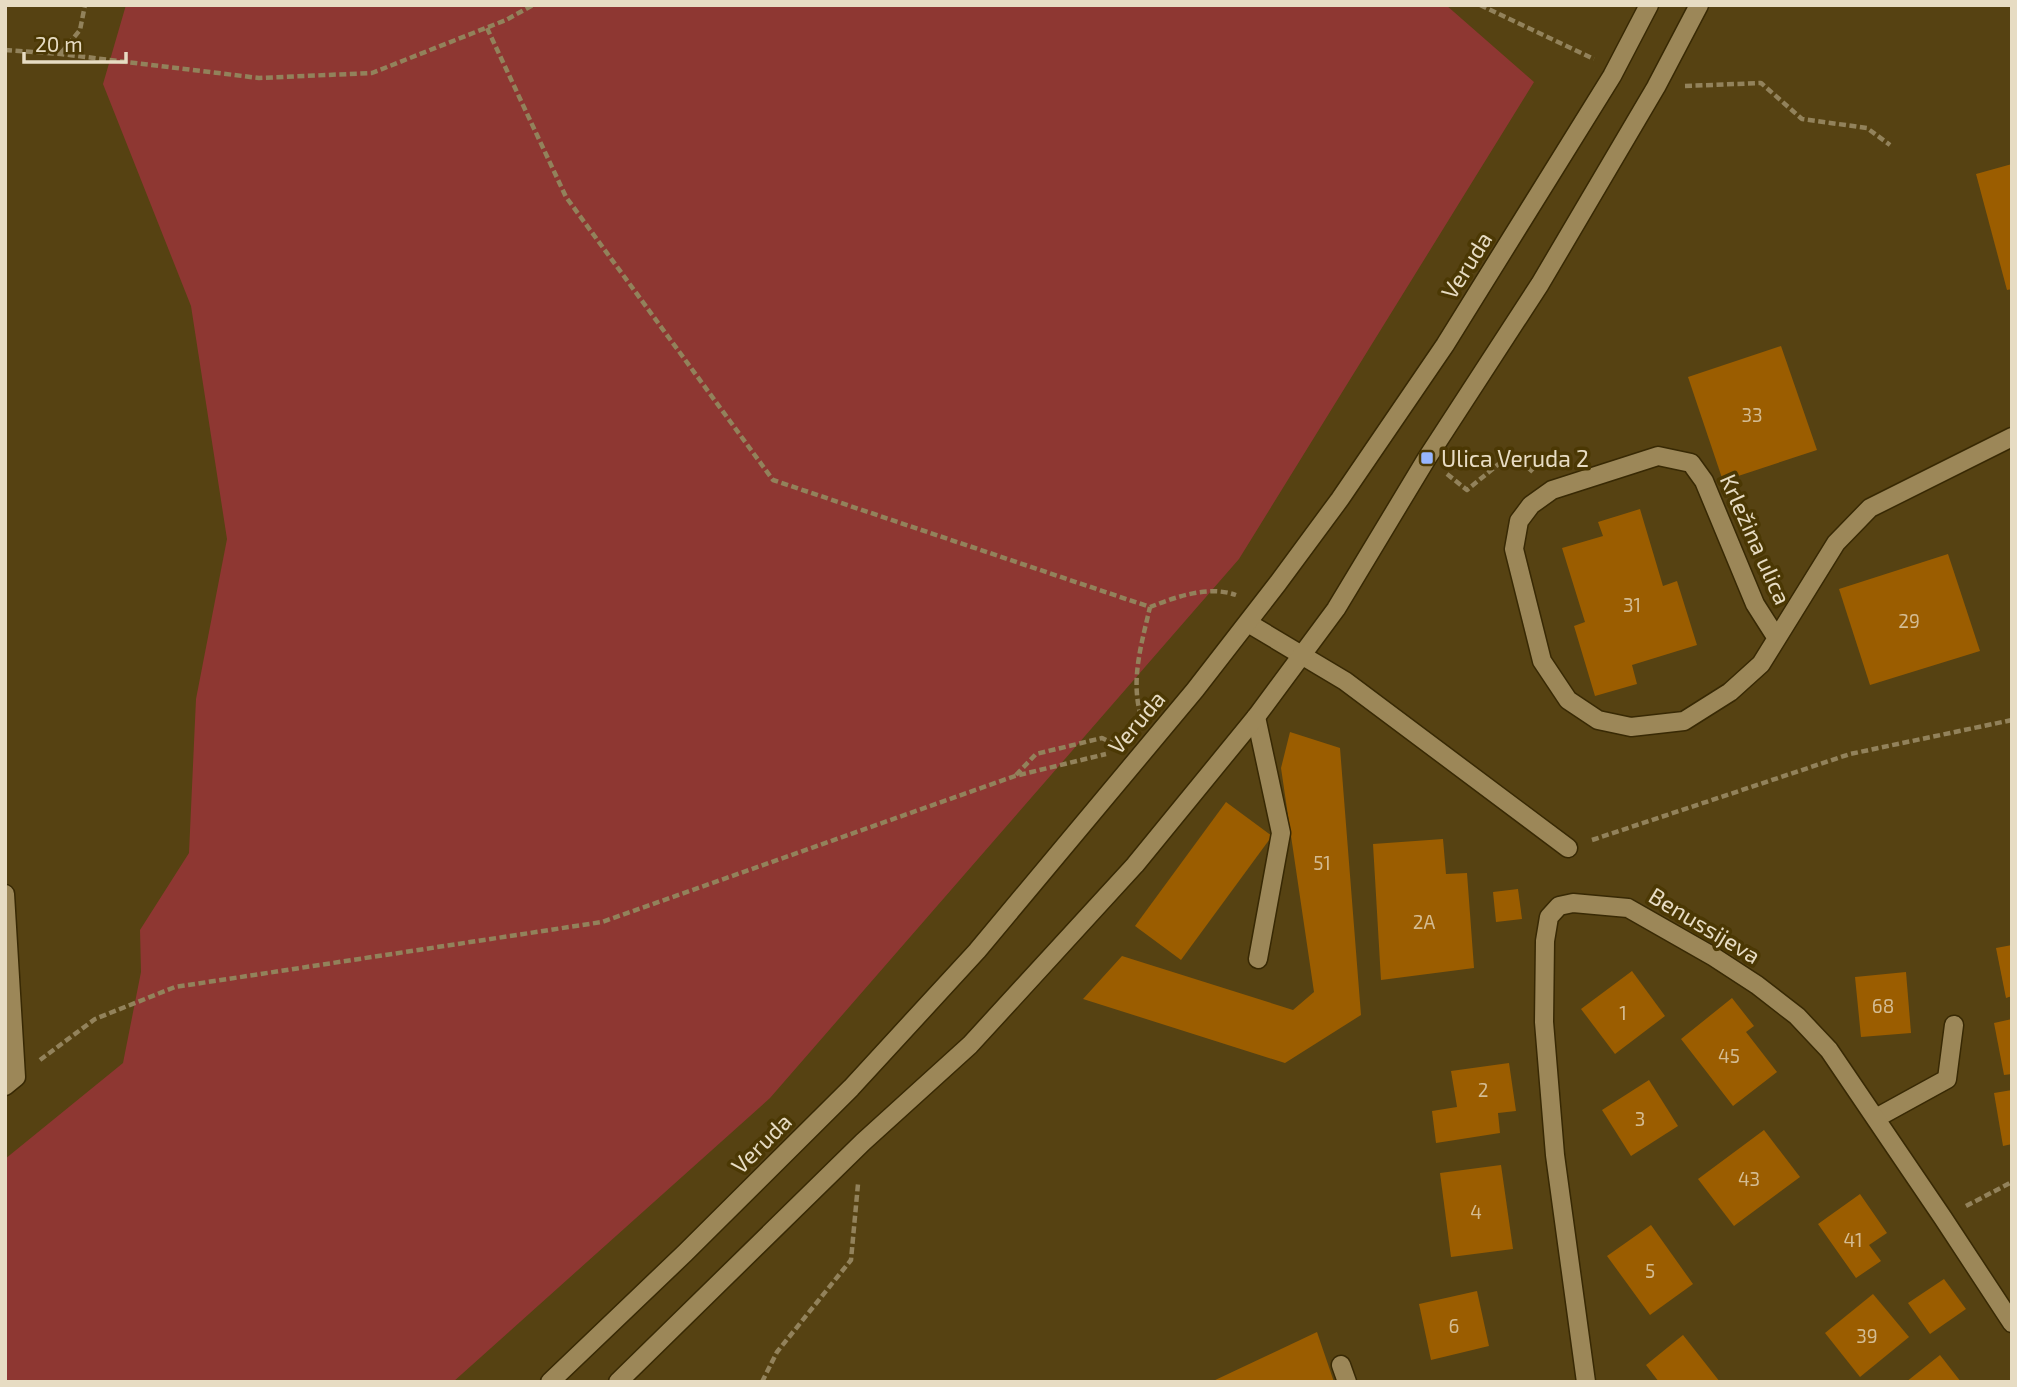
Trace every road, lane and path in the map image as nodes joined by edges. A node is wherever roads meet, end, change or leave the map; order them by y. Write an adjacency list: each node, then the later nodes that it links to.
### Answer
1 (85, 5): 8 (path)
2 (533, 5): 6 (path)
3 (1480, 5): 9 (path)
4 (1649, 5): 9 (main road, Veruda)
5 (1699, 5): 10 (main road)
6 (487, 28): 8 (path); 16 (path)
7 (5, 50): 8 (path)
8 (61, 54)
9 (1612, 76): 15 (main road, Veruda)
10 (1656, 87): 11 (path); 13 (main road)
11 (1889, 145)
12 (2012, 437): 18 (main road, Krležina ulica)
13 (1427, 458): 14 (path); 19 (main road)
14 (1552, 490): 18 (main road, Krležina ulica); 18 (main road, Krležina ulica)
15 (1262, 604): 16 (path); 17 (main road, Veruda)
16 (1150, 607): 22 (path)
17 (1248, 622): 19 (main road); 22 (main road, Veruda)
18 (1776, 637)
19 (1302, 655): 20 (main road); 24 (main road)
20 (1256, 717): 26 (main road); 30 (main road)
21 (2012, 720): 24 (path)
22 (1150, 744): 34 (main road, Veruda)
23 (1015, 776): 23 (path); 28 (path)
24 (1568, 848)
25 (5, 894): 28 (main road)
26 (1258, 959)
27 (1954, 1025): 29 (main road)
28 (11, 1082)
29 (1876, 1118): 32 (main road, Benussijeva); 37 (main road, Benussijeva)
30 (863, 1142): 35 (main road); 36 (path)
31 (2012, 1182): 32 (path)
32 (1943, 1217): 33 (main road, Benussijeva)
33 (2012, 1323)
34 (550, 1382)
35 (618, 1382)
36 (762, 1382)
37 (1586, 1382)

